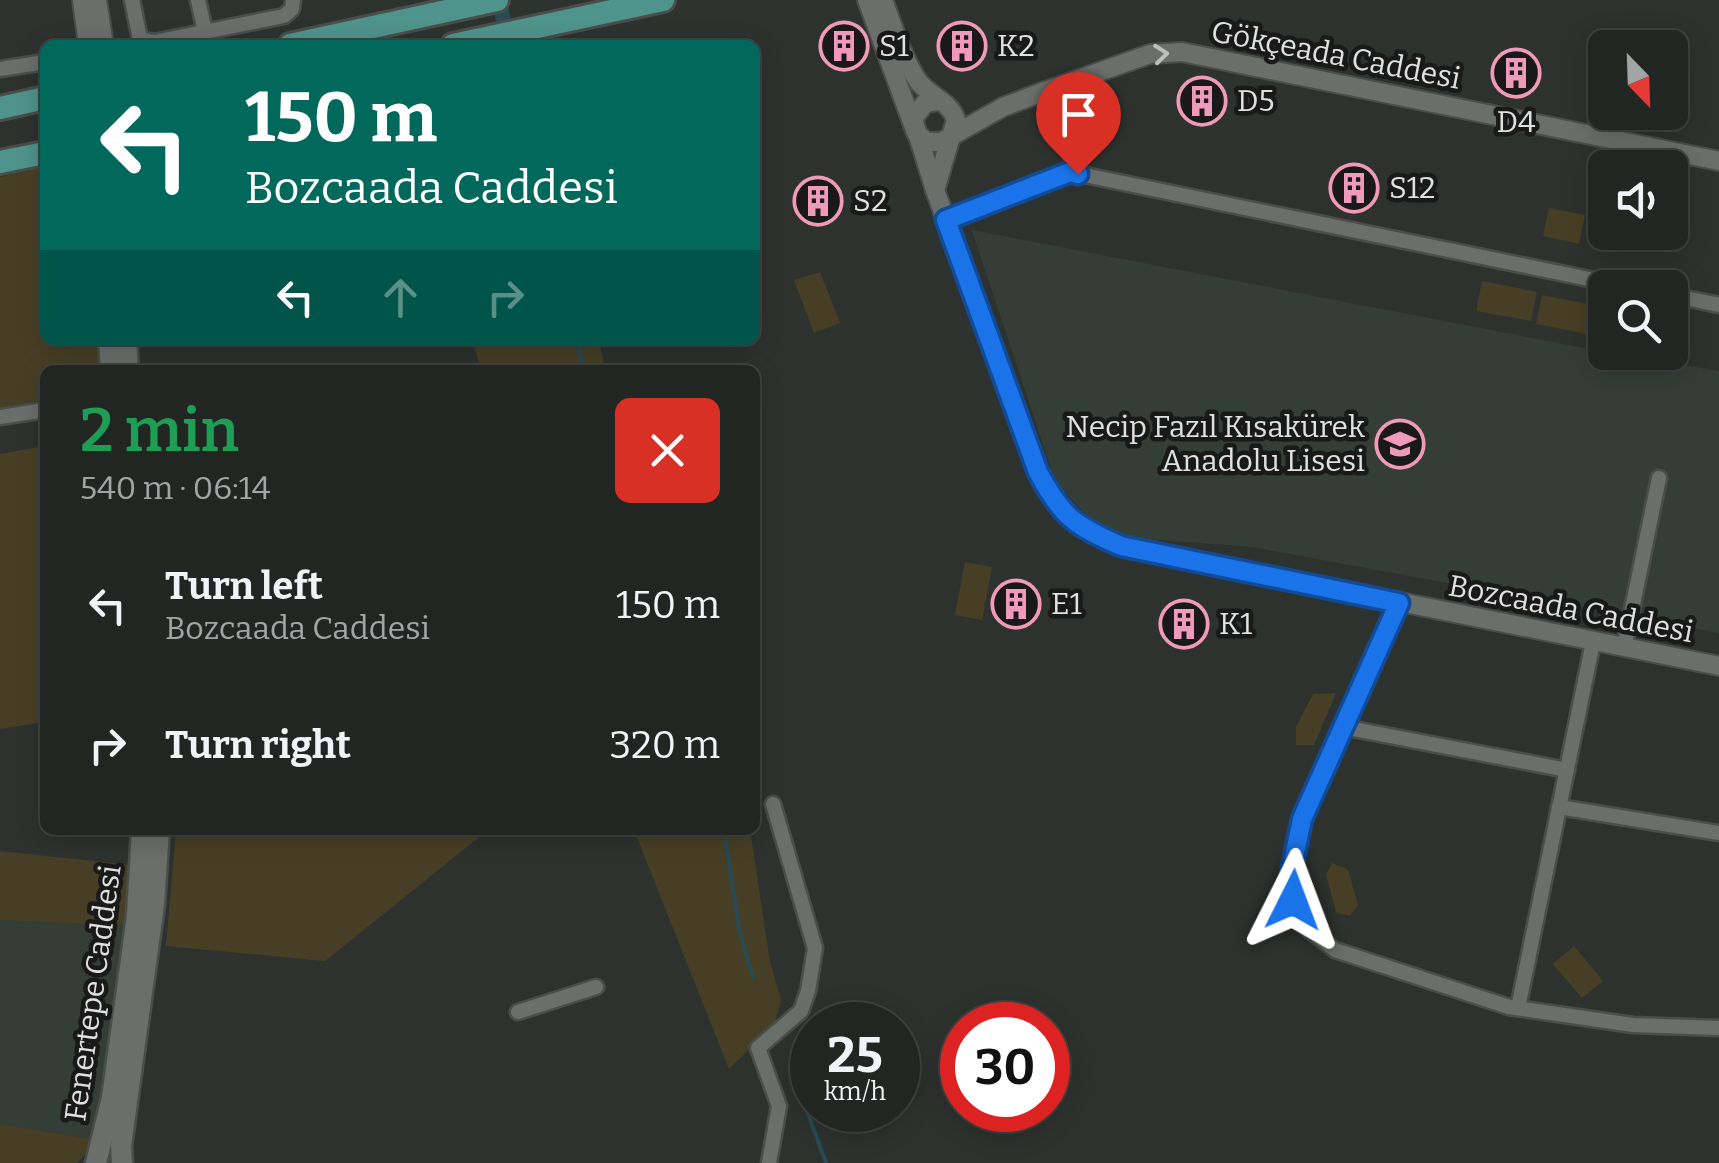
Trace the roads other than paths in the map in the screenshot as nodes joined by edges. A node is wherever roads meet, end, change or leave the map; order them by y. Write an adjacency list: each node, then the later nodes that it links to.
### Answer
1 (82, 0): 11 (street)
2 (97, 0): 12 (street)
3 (132, 0): 13 (street)
4 (198, 0): 10 (street)
5 (293, 0): 10 (street)
6 (497, 0): 15 (main road)
7 (663, 0): 16 (main road)
8 (867, 0): 23 (street, Bozcaada Caddesi)
9 (883, 0): 21 (street)
10 (204, 32): 14 (street)
11 (87, 40)
12 (103, 40)
13 (144, 40)
14 (157, 40)
15 (313, 40)
16 (476, 40)
17 (40, 63): 18 (street)
18 (0, 70)
19 (1045, 91): 24 (street, Gökçeada Caddesi); 26 (street, Gökçeada Caddesi, one-way to 26); 28 (street)
20 (40, 99): 22 (main road)
21 (938, 101): 23 (street); 24 (street)
22 (0, 108)
23 (913, 126): 24 (street); 29 (street, Bozcaada Caddesi)
24 (953, 133): 29 (street)
25 (40, 154): 27 (main road)
26 (1719, 160)
27 (0, 162)
28 (1078, 174): 30 (street); 31 (street)
29 (935, 190): 30 (street, Bozcaada Caddesi)
30 (946, 220): 37 (street, Bozcaada Caddesi)
31 (1588, 279)
32 (1688, 299): 33 (street)
33 (1719, 305)
34 (40, 411): 35 (street)
35 (0, 417)
36 (1659, 478): 39 (street)
37 (1399, 603): 38 (street, Bozcaada Caddesi); 41 (street)
38 (1593, 642): 39 (street, Bozcaada Caddesi); 42 (street)
39 (1624, 648): 40 (street, Bozcaada Caddesi)
40 (1719, 666)
41 (1343, 727): 42 (street); 49 (street)
42 (1567, 770): 44 (street)
43 (773, 804): 54 (street)
44 (1559, 807): 45 (street); 49 (street)
45 (1719, 833)
46 (142, 835): 52 (main road, Fenertepe Caddesi)
47 (159, 835): 53 (main road, Fenertepe Caddesi)
48 (596, 986): 50 (street)
49 (1518, 1008): 51 (street)
50 (518, 1012)
51 (1719, 1028)
52 (96, 1163)
53 (122, 1163)
54 (769, 1163)

